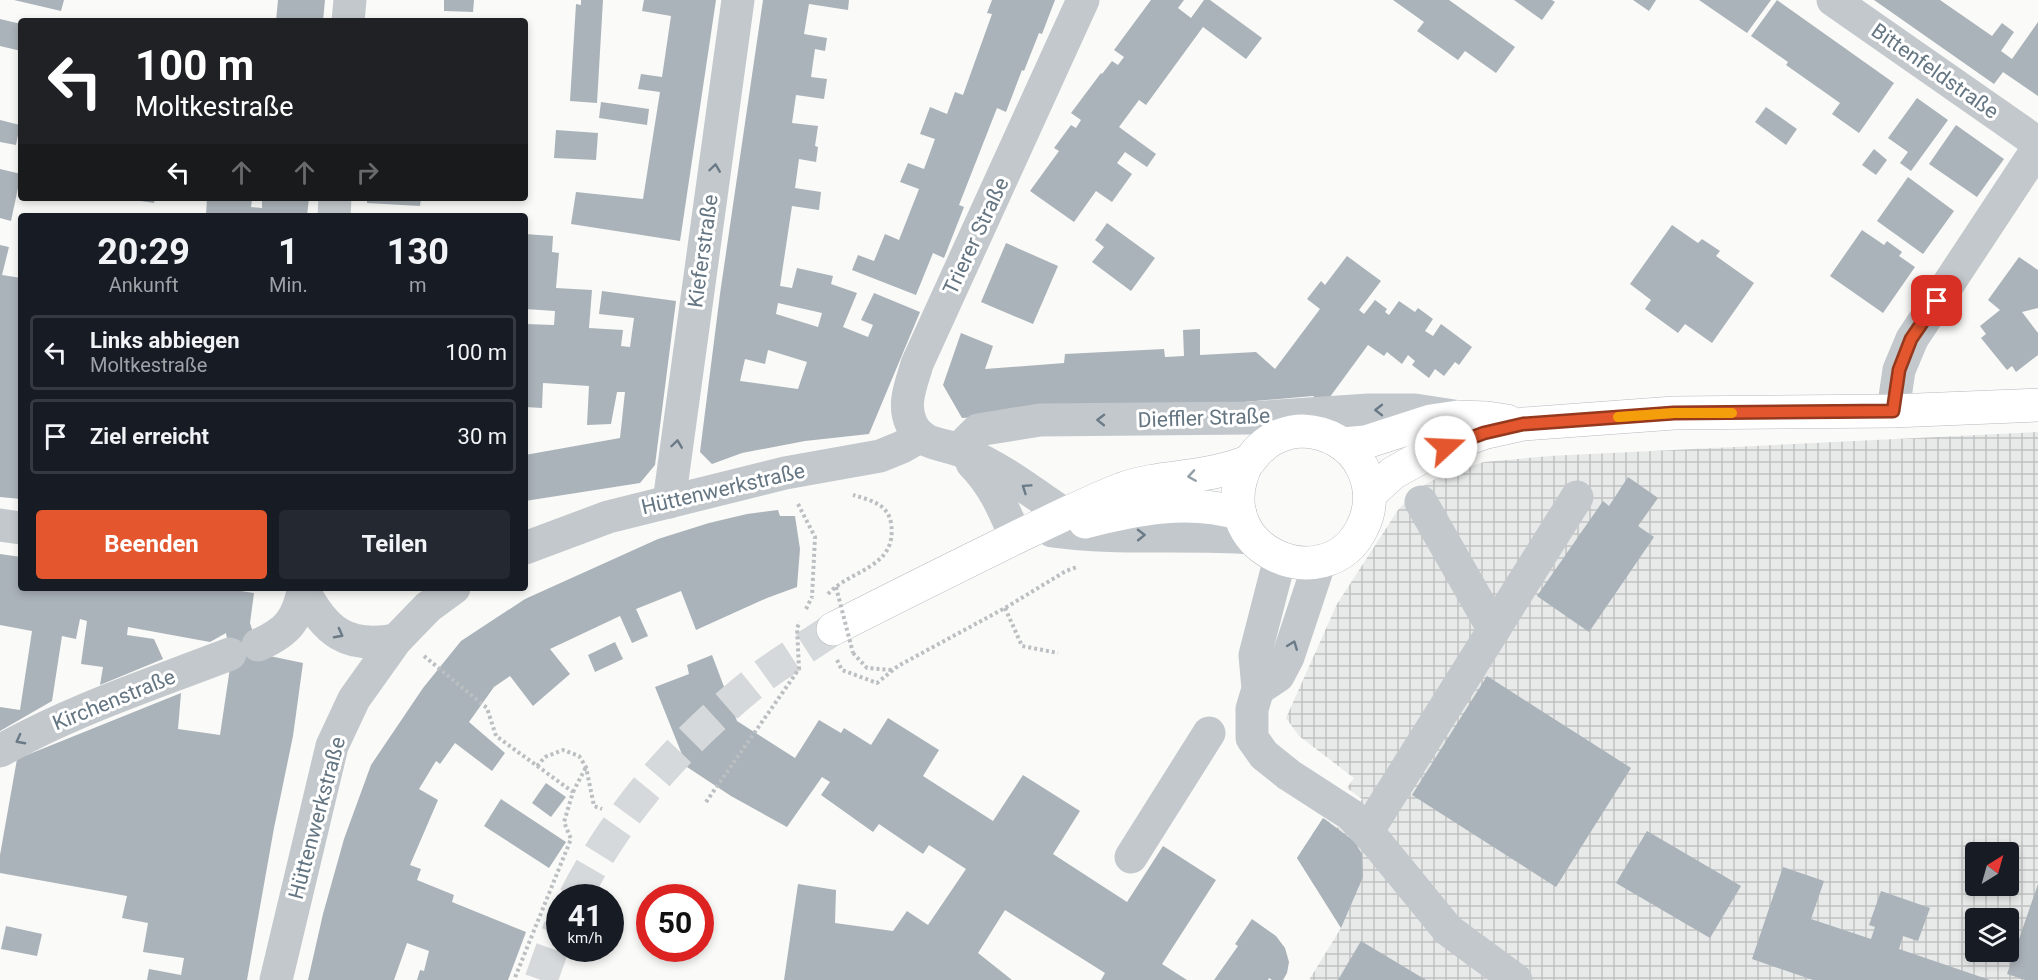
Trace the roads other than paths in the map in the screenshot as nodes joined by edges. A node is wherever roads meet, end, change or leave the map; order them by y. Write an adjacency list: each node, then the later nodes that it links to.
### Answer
1 (350, 0): 5 (street)
2 (738, 0): 18 (street, Kieferstraße, one-way to 2)
3 (1083, 0): 12 (street, Trierer Straße)
4 (1833, 0): 6 (street, Bittenfeldstraße)
5 (348, 18)
6 (2038, 143)
7 (2038, 148): 9 (street)
8 (2038, 405): 9 (main road, Dieffler Straße)
9 (1893, 411): 11 (main road, Dieffler Straße)
10 (1458, 417): 11 (main road, Dieffler Straße); 13 (main road, Dieffler Straße); 14 (street, Dieffler Straße, one-way to 14)
11 (1523, 424): 16 (main road, Dieffler Straße)
12 (921, 436): 14 (street); 18 (street, Hüttenwerkstraße)
13 (1342, 444): 15 (main road); 16 (main road)
14 (958, 449): 22 (street, one-way to 14); 22 (street)
15 (1248, 462): 21 (main road); 22 (main road, one-way to 22)
16 (1370, 494): 26 (main road)
17 (1577, 496): 30 (street)
18 (669, 502): 24 (street, Hüttenwerkstraße)
19 (1421, 502): 30 (street)
20 (0, 525): 23 (street)
21 (1246, 526): 22 (main road, one-way to 21); 25 (main road)
22 (1048, 527): 32 (main road)
23 (18, 528)
24 (528, 547)
25 (1280, 558): 26 (main road); 33 (street)
26 (1320, 561): 33 (street, one-way to 26)
27 (303, 591): 35 (street, Kirchenstraße, one-way to 35)
28 (305, 591): 31 (street, one-way to 31)
29 (450, 591): 31 (street, Hüttenwerkstraße)
30 (1494, 630): 36 (street)
31 (398, 638): 38 (street, Hüttenwerkstraße)
32 (843, 641)
33 (1258, 689): 36 (street)
34 (1209, 733): 37 (street)
35 (0, 751)
36 (1359, 824): 39 (street)
37 (1131, 856)
38 (276, 980)
39 (1516, 980)

